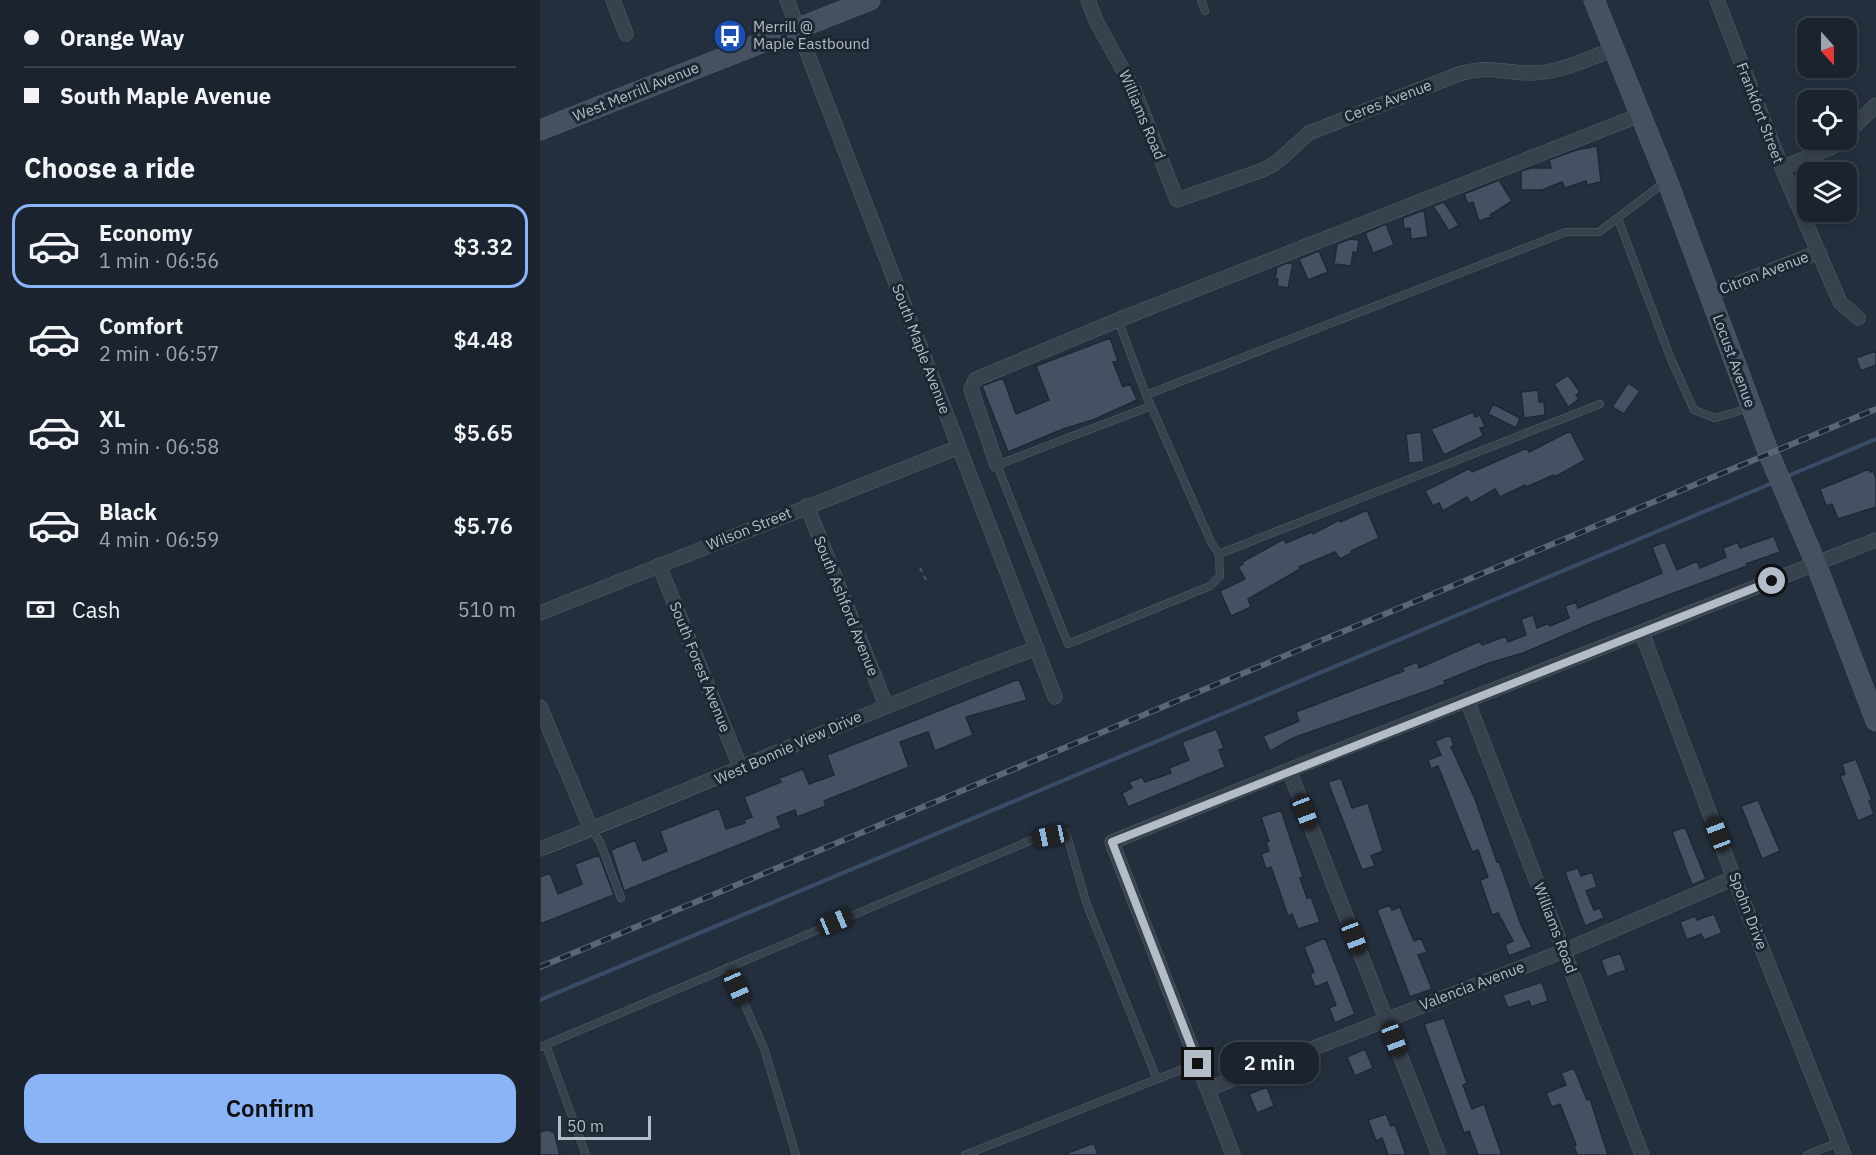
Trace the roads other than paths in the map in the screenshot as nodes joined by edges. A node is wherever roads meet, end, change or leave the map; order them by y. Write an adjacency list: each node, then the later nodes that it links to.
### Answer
1 (613, 0): 10 (street)
2 (787, 0): 9 (street, South Maple Avenue)
3 (870, 0): 9 (street, West Merrill Avenue)
4 (1088, 0): 19 (street, Williams Road)
5 (1201, 0): 8 (lane)
6 (1594, 0): 11 (street, Locust Avenue)
7 (1717, 0): 17 (street, Frankfort Street)
8 (1205, 11)
9 (798, 27): 15 (street, West Merrill Avenue); 29 (street, South Maple Avenue)
10 (626, 34)
11 (1614, 49): 13 (street, Locust Avenue); 19 (street, Ceres Avenue)
12 (1876, 105): 14 (street)
13 (1640, 116): 18 (street, Locust Avenue); 24 (street)
14 (1857, 123)
15 (540, 130)
16 (1825, 150): 17 (street)
17 (1782, 168): 21 (street, Frankfort Street)
18 (1667, 180): 20 (lane); 22 (street, Locust Avenue)
19 (1177, 200)
20 (1618, 219): 25 (lane); 28 (lane)
21 (1819, 252): 22 (street, Citron Avenue); 23 (street, Frankfort Street)
22 (1710, 294): 28 (street, Locust Avenue)
23 (1858, 318)
24 (1118, 320): 25 (lane); 30 (street)
25 (1146, 395): 27 (lane)
26 (1600, 404): 33 (lane)
27 (1151, 406): 30 (lane); 33 (lane)
28 (1752, 407): 34 (street, Locust Avenue)
29 (959, 447): 31 (street, Wilson Street); 38 (street, South Maple Avenue)
30 (997, 465): 33 (lane)
31 (807, 506): 35 (street, Wilson Street); 41 (street, South Ashford Avenue)
32 (1876, 540): 34 (street)
33 (1219, 554)
34 (1816, 564): 37 (street); 43 (street, Locust Avenue)
35 (659, 565): 36 (street, Wilson Street); 44 (street, South Forest Avenue)
36 (540, 613)
37 (1642, 633): 40 (street); 48 (street, Spohn Drive)
38 (1037, 648): 39 (street, South Maple Avenue); 41 (street, West Bonnie View Drive)
39 (1055, 697)
40 (1467, 700): 45 (street); 50 (street, Williams Road)
41 (886, 705): 44 (street, West Bonnie View Drive)
42 (540, 707): 46 (street)
43 (1876, 721)
44 (741, 769): 46 (street, West Bonnie View Drive)
45 (1289, 770): 52 (street); 54 (street)
46 (591, 829): 47 (street, West Bonnie View Drive); 49 (lane)
47 (540, 849)
48 (1734, 878): 50 (street, Valencia Avenue); 57 (street, Spohn Drive)
49 (621, 898)
50 (1564, 951): 52 (street, Valencia Avenue); 63 (street, Williams Road)
51 (728, 967): 53 (lane); 55 (lane); 59 (lane)
52 (1386, 1020): 56 (street, Valencia Avenue); 62 (street)
53 (543, 1046): 58 (lane)
54 (1198, 1064): 55 (lane); 56 (street)
55 (1157, 1079): 60 (lane)
56 (1208, 1089): 61 (street)
57 (1841, 1149): 64 (lane)
58 (586, 1155)
59 (796, 1155)
60 (965, 1155)
61 (1233, 1155)
62 (1439, 1155)
63 (1642, 1155)
64 (1807, 1155)

